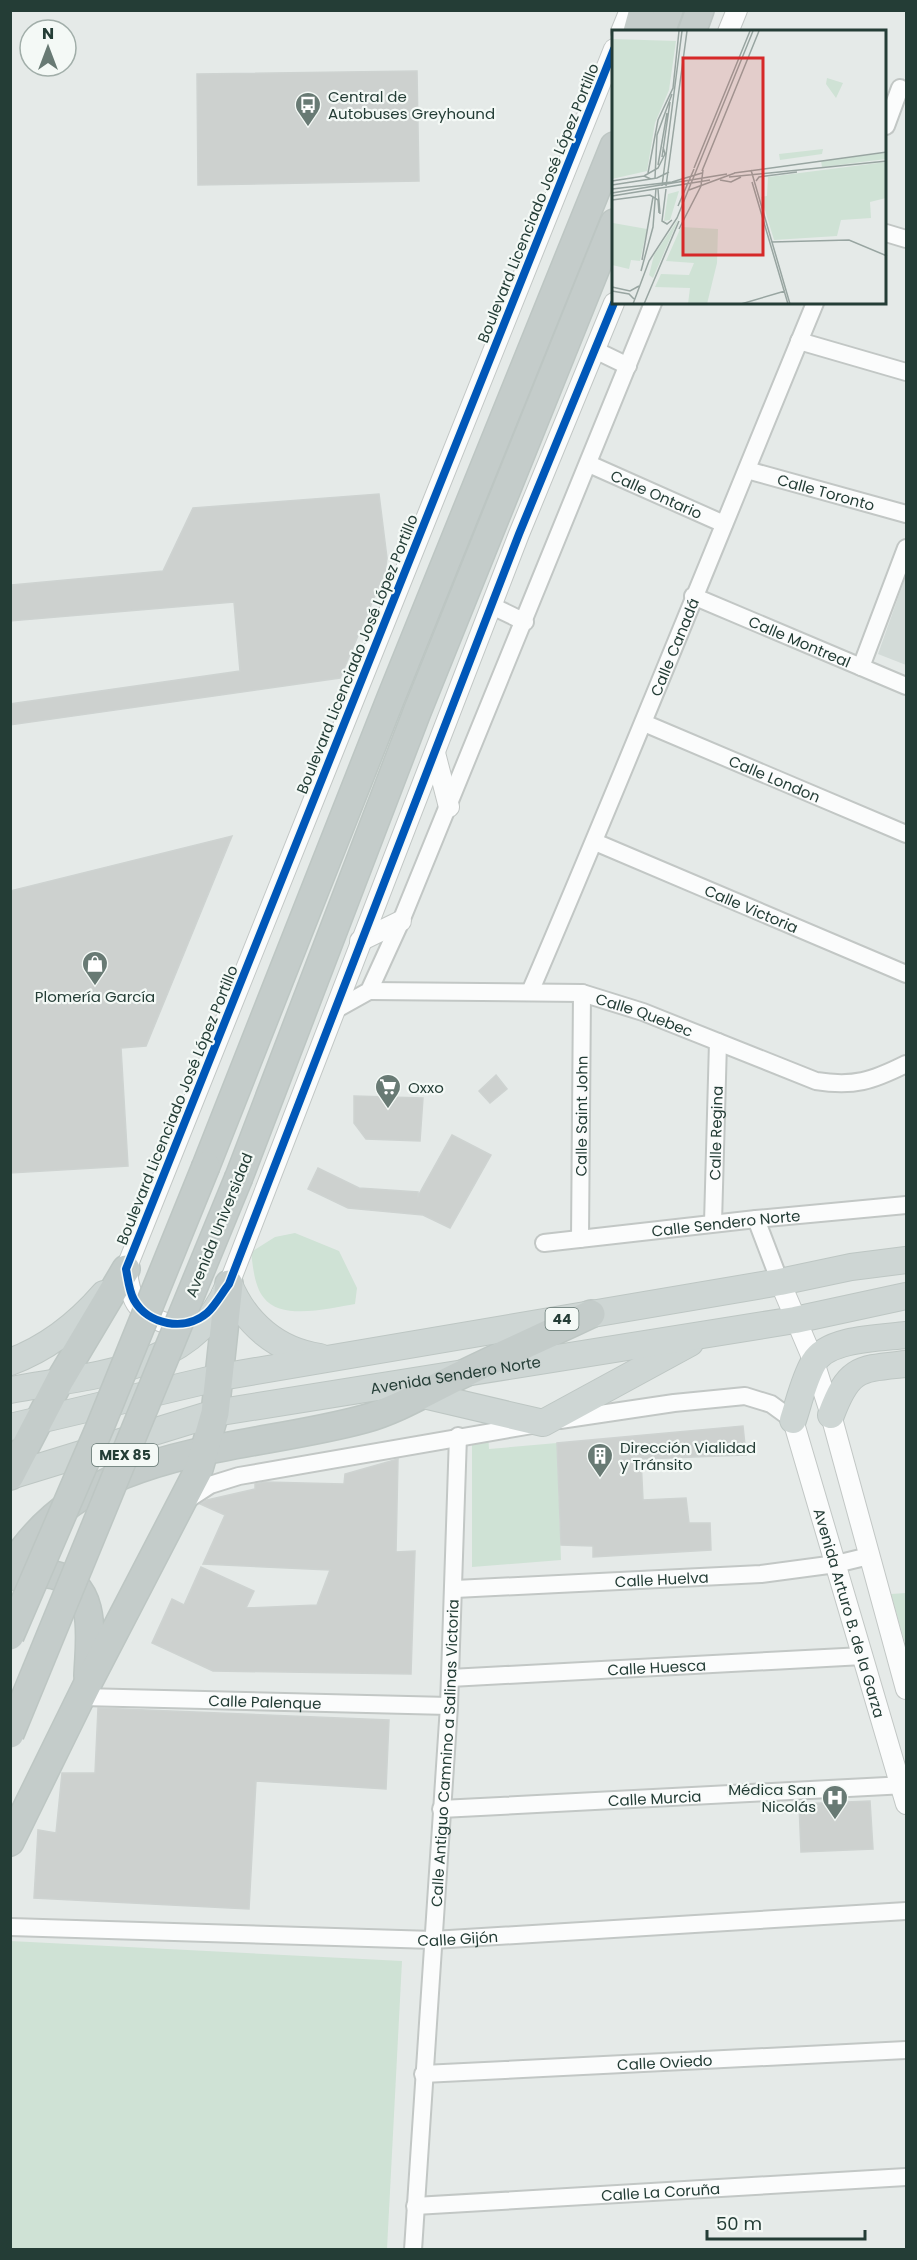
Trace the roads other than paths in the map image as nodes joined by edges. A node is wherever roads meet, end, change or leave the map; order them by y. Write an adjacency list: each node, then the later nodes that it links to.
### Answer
1 (630, 10): 6 (street)
2 (643, 10): 7 (highway)
3 (669, 10): 8 (highway)
4 (700, 10): 9 (highway)
5 (736, 10): 10 (street)
6 (622, 30)
7 (638, 30)
8 (662, 30)
9 (693, 30)
10 (729, 30)
11 (612, 55): 55 (street, Boulevard Licenciado José López Portillo)
12 (897, 87): 13 (street)
13 (887, 120)
14 (612, 151): 88 (highway, MEX 85, bridge)
15 (612, 228): 94 (highway, Avenida Universidad / MEX 85, bridge)
16 (887, 234): 17 (street)
17 (906, 239)
18 (615, 304): 22 (street)
19 (653, 304): 23 (street)
20 (815, 304): 21 (street, Calle Canadá)
21 (800, 341): 24 (street); 26 (street, Calle Canadá)
22 (595, 350): 23 (street); 31 (street)
23 (628, 366): 25 (street)
24 (906, 372)
25 (589, 464): 28 (street, Calle Ontario); 32 (street)
26 (747, 470): 27 (street, Calle Toronto); 28 (street, Calle Canadá)
27 (906, 514)
28 (724, 524): 30 (street, Calle Canadá)
29 (906, 548): 33 (street)
30 (693, 597): 33 (street, Calle Montreal); 35 (street, Calle Canadá)
31 (492, 606): 32 (street); 36 (street)
32 (525, 622): 37 (street)
33 (861, 667): 34 (street, Calle Montreal)
34 (906, 686)
35 (645, 723): 38 (street, Calle London); 39 (street, Calle Canadá)
36 (435, 753): 37 (street); 41 (street)
37 (448, 807): 40 (street)
38 (906, 834)
39 (595, 842): 42 (street, Calle Victoria); 44 (street, Calle Canadá)
40 (400, 921): 41 (street); 43 (street)
41 (360, 941): 46 (street)
42 (906, 974)
43 (369, 991): 44 (street, Calle Quebec); 46 (street)
44 (530, 992): 45 (street, Calle Quebec)
45 (582, 993): 47 (street, Calle Quebec); 52 (street, Calle Saint John)
46 (335, 1011): 57 (street)
47 (718, 1042): 48 (street, Calle Quebec); 51 (street, Calle Regina)
48 (906, 1064)
49 (906, 1205): 50 (street, Calle Sendero Norte)
50 (756, 1219): 51 (street, Calle Sendero Norte); 56 (street)
51 (713, 1223): 52 (street, Calle Sendero Norte)
52 (580, 1239): 53 (street, Calle Sendero Norte)
53 (544, 1243)
54 (906, 1260): 56 (main road, 44)
55 (126, 1269): 57 (street); 64 (main road); 69 (highway)
56 (780, 1282): 59 (main road, 44); 60 (street)
57 (229, 1284): 63 (main road); 68 (highway); 69 (main road)
58 (906, 1296): 60 (main road, Avenida Sendero Norte)
59 (591, 1314): 63 (main road, 44); 67 (highway)
60 (795, 1320): 61 (main road, Avenida Sendero Norte); 65 (street)
61 (708, 1334): 67 (main road, Avenida Sendero Norte); 77 (main road)
62 (906, 1335): 65 (main road)
63 (345, 1356): 68 (main road, 44)
64 (10, 1362)
65 (814, 1362): 74 (street); 75 (main road)
66 (906, 1364): 74 (main road)
67 (464, 1373): 70 (main road, Avenida Sendero Norte); 72 (highway)
68 (221, 1377): 73 (highway); 76 (main road, 44)
69 (60, 1380): 71 (main road); 76 (highway)
70 (382, 1386): 72 (main road); 73 (main road, Avenida Sendero Norte)
71 (10, 1390)
72 (423, 1394): 77 (main road); 80 (highway)
73 (215, 1413): 80 (highway); 81 (main road, Avenida Sendero Norte)
74 (831, 1415): 83 (street)
75 (793, 1420): 77 (street); 84 (street, Avenida Arturo B. de la Garza)
76 (38, 1421): 78 (main road, 44); 81 (highway)
77 (543, 1423): 79 (street)
78 (10, 1427)
79 (458, 1436): 82 (street); 87 (street, Calle Antiguo Camnino a Salinas Victoria)
80 (205, 1449): 82 (highway); 85 (highway)
81 (10, 1476)
82 (176, 1512): 92 (highway)
83 (868, 1556): 84 (street, Calle Huelva); 91 (street)
84 (836, 1564): 87 (street, Calle Huelva); 89 (street, Avenida Arturo B. de la Garza)
85 (10, 1569)
86 (10, 1580): 92 (highway)
87 (455, 1589): 90 (street, Calle Antiguo Camnino a Salinas Victoria)
88 (10, 1636)
89 (864, 1656): 90 (street, Calle Huesca); 95 (street, Avenida Arturo B. de la Garza)
90 (450, 1678): 93 (street, Calle Antiguo Camnino a Salinas Victoria)
91 (906, 1689)
92 (85, 1690): 93 (street, Calle Palenque); 98 (highway)
93 (449, 1706): 97 (street, Calle Antiguo Camnino a Salinas Victoria)
94 (10, 1734)
95 (904, 1785): 96 (street, Avenida Arturo B. de la Garza); 97 (street, Calle Murcia)
96 (906, 1804)
97 (441, 1809): 101 (street, Calle Antiguo Camnino a Salinas Victoria)
98 (10, 1842)
99 (906, 1911): 101 (street, Calle Gijón)
100 (10, 1927): 101 (street, Calle Gijón)
101 (433, 1940): 103 (street, Calle Antiguo Camnino a Salinas Victoria)
102 (906, 2050): 103 (street, Calle Oviedo)
103 (423, 2074): 105 (street, Calle Antiguo Camnino a Salinas Victoria)
104 (906, 2177): 105 (street, Calle La Coruña)
105 (415, 2206): 106 (street, Calle Antiguo Camnino a Salinas Victoria)
106 (413, 2250)

